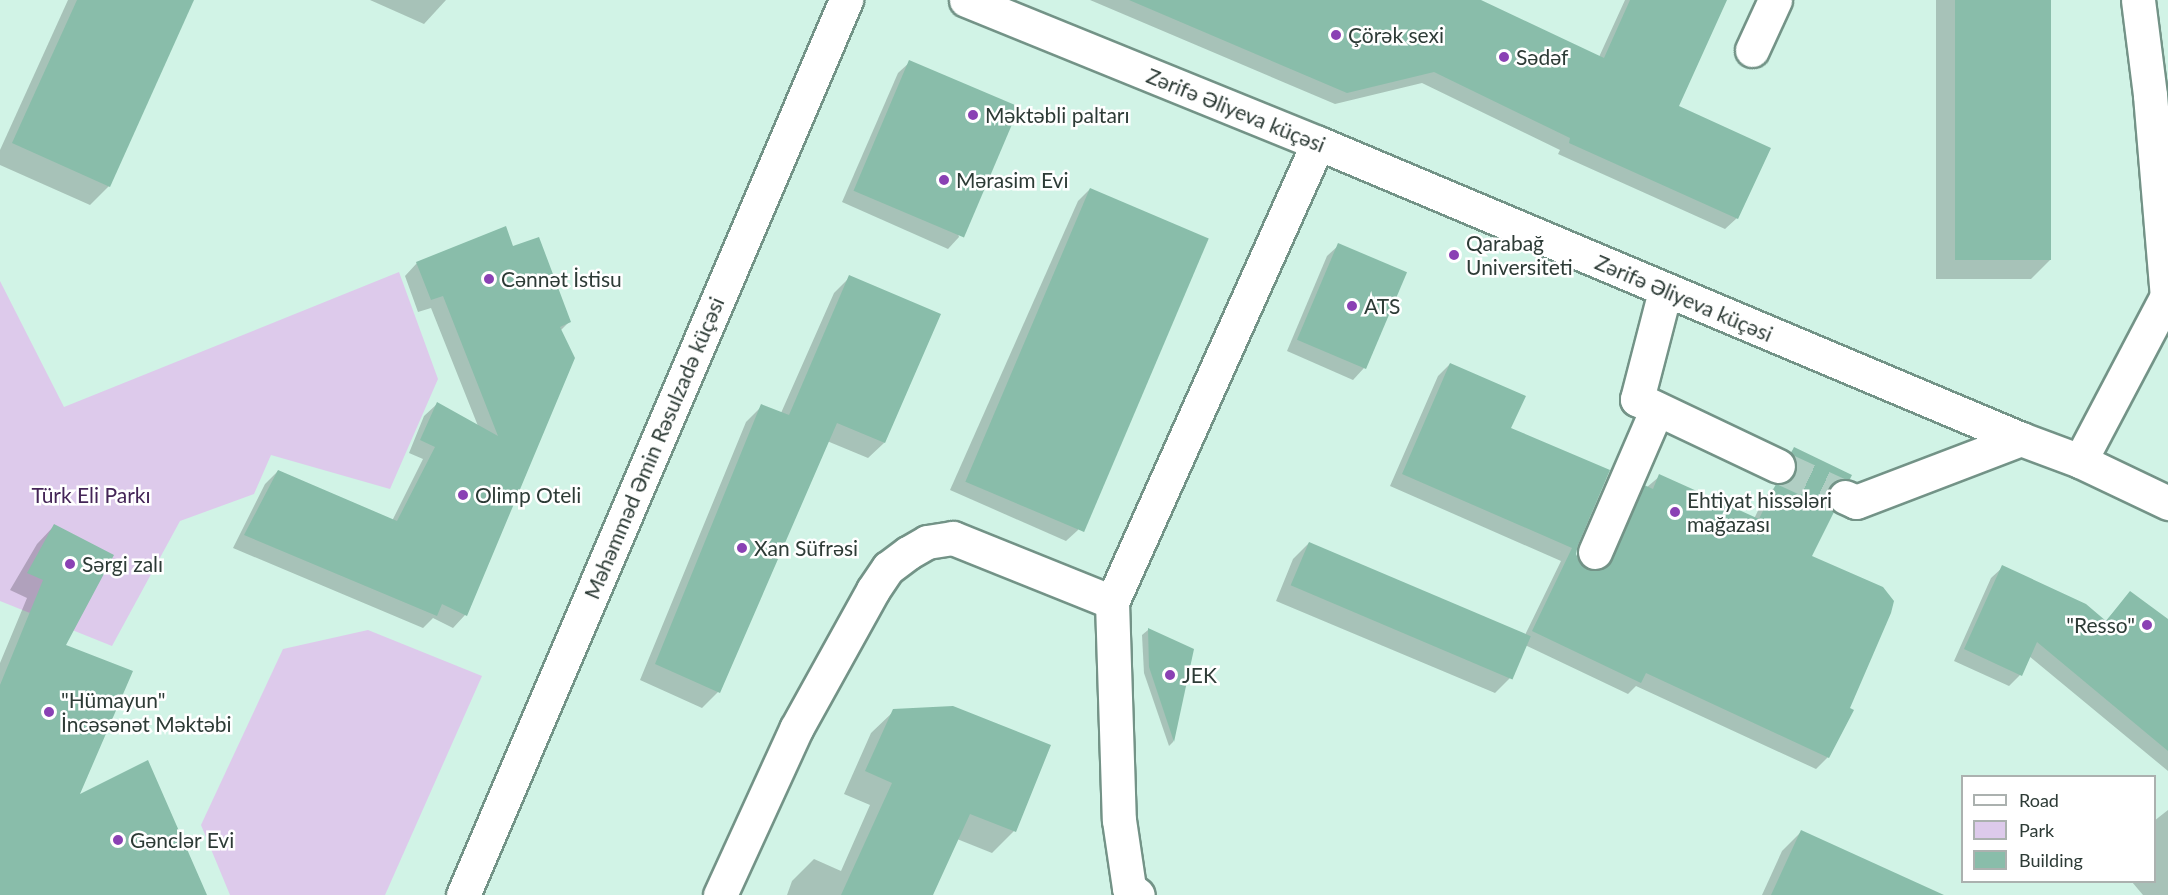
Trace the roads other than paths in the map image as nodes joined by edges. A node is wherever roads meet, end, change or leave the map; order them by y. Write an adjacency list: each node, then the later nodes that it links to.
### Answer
1 (846, 0): 17 (main road, Məhəmməd Əmin Rəsulzadə küçəsi)
2 (966, 0): 6 (main road, Zərifə Əliyeva küçəsi)
3 (1774, 0): 5 (main road)
4 (2139, 0): 8 (main road)
5 (1752, 50)
6 (1318, 143): 7 (main road, Zərifə Əliyeva küçəsi); 16 (main road)
7 (1665, 291): 9 (main road); 10 (main road, Zərifə Əliyeva küçəsi)
8 (2167, 295): 11 (main road)
9 (1657, 409): 12 (main road); 15 (main road)
10 (2021, 439): 11 (main road, Zərifə Əliyeva küçəsi); 13 (main road)
11 (2080, 461): 14 (main road, Zərifə Əliyeva küçəsi)
12 (1778, 466)
13 (1845, 497)
14 (2168, 503)
15 (1595, 552)
16 (1112, 602): 18 (main road); 19 (main road)
17 (463, 895)
18 (720, 895)
19 (1138, 895)

